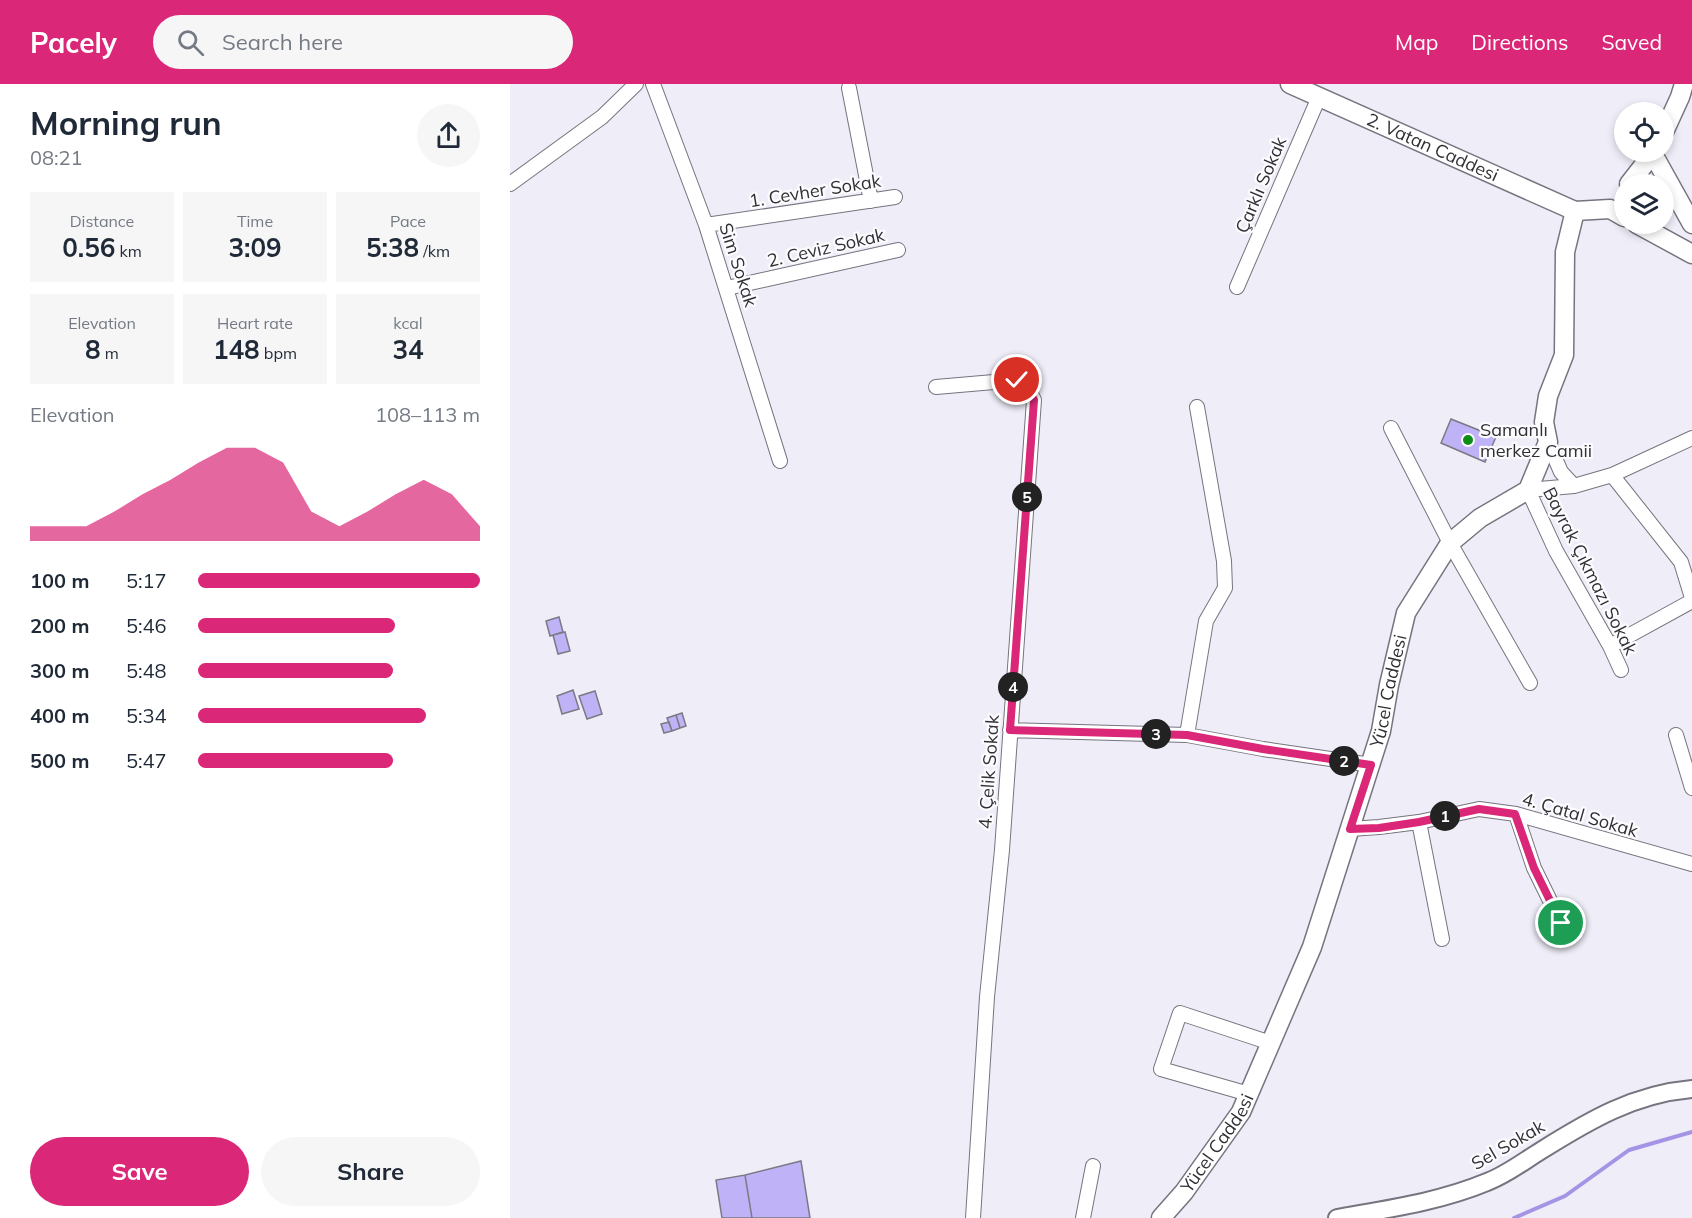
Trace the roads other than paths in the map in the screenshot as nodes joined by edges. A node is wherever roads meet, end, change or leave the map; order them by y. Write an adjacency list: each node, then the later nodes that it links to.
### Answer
1 (636, 84): 11 (street)
2 (653, 84): 17 (street, Sim Sokak)
3 (1290, 84): 6 (main road, 2. Vatan Caddesi)
4 (1684, 84): 7 (main road)
5 (849, 88): 13 (street)
6 (1319, 97): 14 (main road, 2. Vatan Caddesi); 21 (street, Çarklı Sokak)
7 (1674, 110)
8 (1647, 162): 10 (main road)
9 (1659, 162): 16 (main road)
10 (1637, 174)
11 (510, 184)
12 (895, 197): 13 (street, 1. Cevher Sokak)
13 (871, 201): 17 (street, 1. Cevher Sokak)
14 (1575, 211): 15 (main road); 27 (main road)
15 (1614, 213)
16 (1692, 224)
17 (706, 225): 22 (street, Sim Sokak)
18 (1655, 234): 20 (main road)
19 (898, 250): 22 (street, 2. Ceviz Sokak)
20 (1692, 254)
21 (1237, 287)
22 (727, 288): 28 (street, Sim Sokak)
23 (936, 387): 37 (street, 4. Çelik Sokak)
24 (1197, 407): 38 (street)
25 (1391, 428): 32 (street)
26 (1692, 438): 29 (street)
27 (1548, 442): 30 (street); 31 (main road)
28 (780, 461)
29 (1612, 475): 30 (street); 33 (street)
30 (1574, 486): 31 (street)
31 (1528, 490): 32 (main road, Yücel Caddesi); 34 (street, Bayrak Çıkmazı Sokak)
32 (1450, 543): 36 (street); 40 (main road, Yücel Caddesi)
33 (1692, 600): 34 (street)
34 (1610, 646): 35 (street, Bayrak Çıkmazı Sokak)
35 (1621, 670)
36 (1530, 684)
37 (1010, 730): 38 (street); 52 (street, 4. Çelik Sokak)
38 (1187, 735): 40 (street)
39 (1676, 735): 41 (street)
40 (1371, 765): 44 (main road, Yücel Caddesi)
41 (1692, 788)
42 (1515, 814): 43 (street, 4. Çatal Sokak); 45 (street, 4. Çatal Sokak); 46 (street)
43 (1419, 822): 44 (street, 4. Çatal Sokak); 47 (street)
44 (1350, 829): 48 (main road, Yücel Caddesi)
45 (1692, 864)
46 (1561, 923)
47 (1442, 939)
48 (1271, 1043): 50 (main road, Yücel Caddesi); 50 (street)
49 (1692, 1089): 55 (street, Sel Sokak)
50 (1249, 1095): 54 (main road, Yücel Caddesi)
51 (1094, 1166): 53 (street)
52 (974, 1218)
53 (1083, 1218)
54 (1161, 1218)
55 (1337, 1218)

